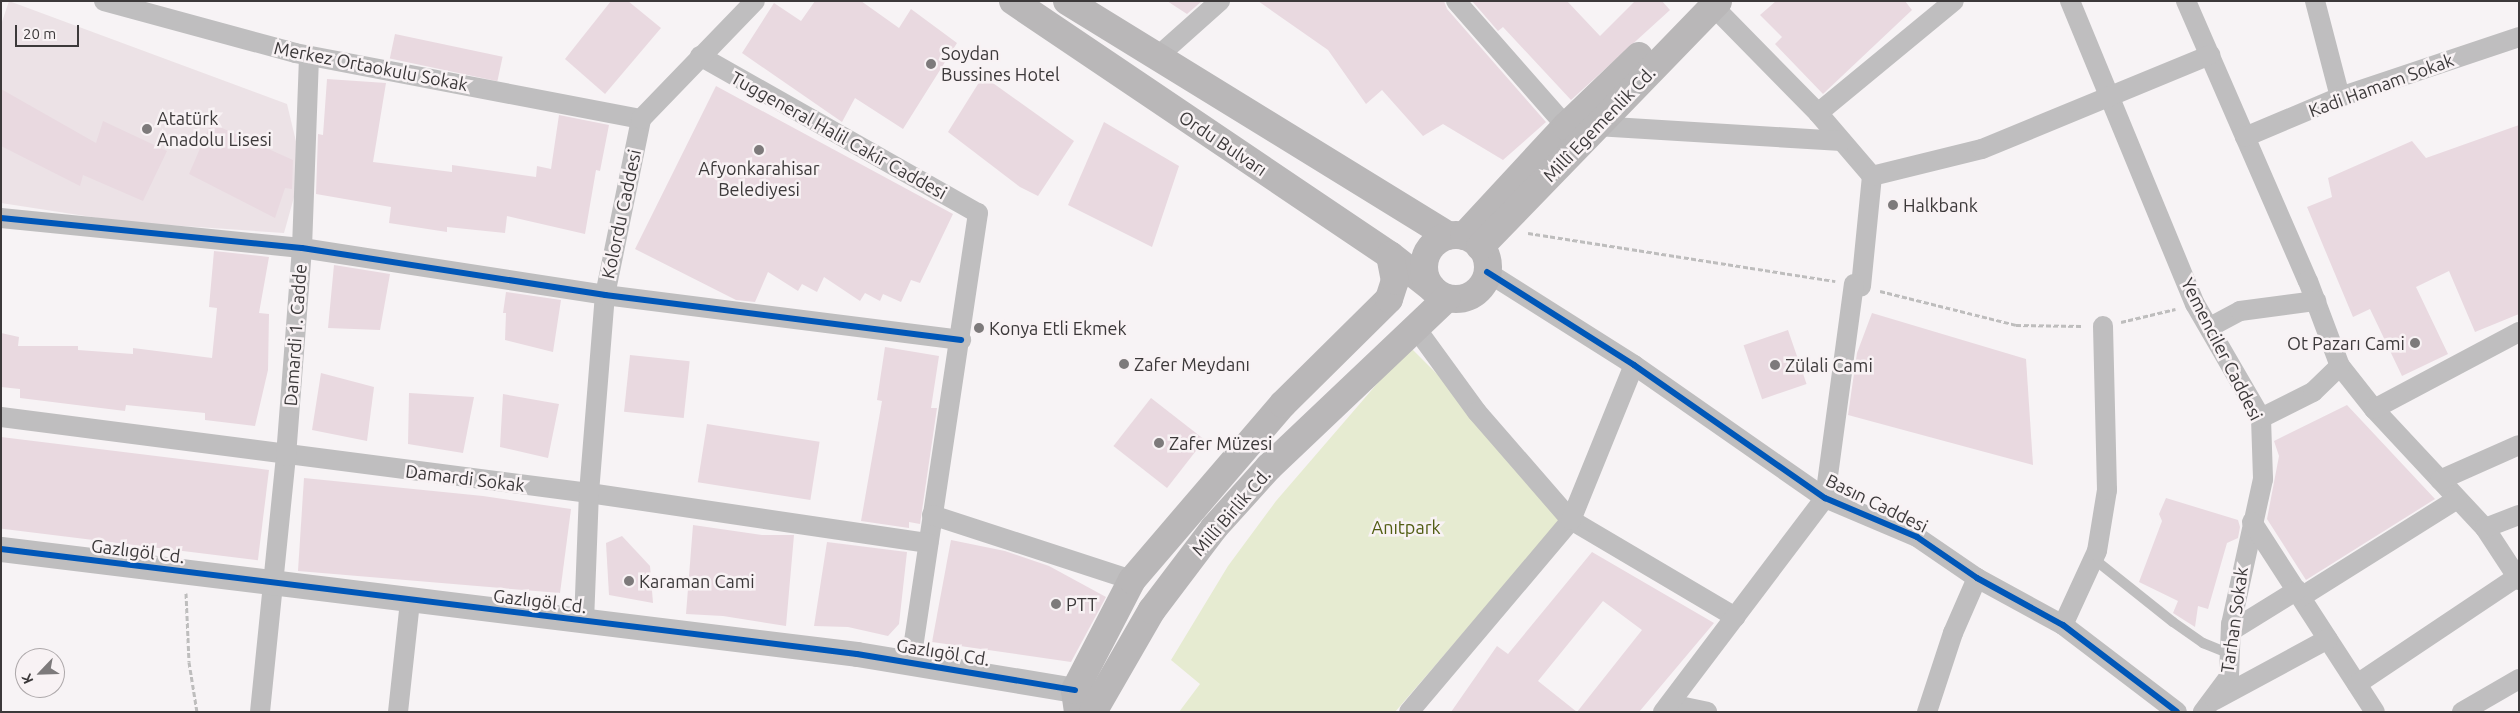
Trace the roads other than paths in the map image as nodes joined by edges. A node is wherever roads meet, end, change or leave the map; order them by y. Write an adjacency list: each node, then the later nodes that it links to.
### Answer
1 (104, 1): 12 (street, Merkez Ortaokulu Sokak)
2 (755, 1): 16 (street)
3 (1013, 1): 30 (main road, Ordu Bulvarı)
4 (1067, 1): 17 (main road, Ordu Bulvarı)
5 (1220, 1): 17 (street)
6 (1456, 1): 22 (street)
7 (1954, 1): 20 (street)
8 (2070, 1): 19 (street, Yemenciler Caddesi)
9 (2186, 1): 14 (street)
10 (2315, 1): 18 (street)
11 (1709, 3): 20 (street); 22 (main road, Millî Egemenlik Cd.); 23 (main road, Millî Egemenlik Cd.)
12 (146, 7): 15 (street, Merkez Ortaokulu Sokak)
13 (2519, 37): 18 (street, Kadi Hamam Sokak)
14 (2210, 55): 19 (street); 24 (street)
15 (309, 56): 21 (street, Merkez Ortaokulu Sokak); 28 (street, Damardi 1. Cadde)
16 (700, 56): 21 (street); 38 (street, Tuggeneral Halil Cakir Caddesi)
17 (1156, 58): 29 (main road, Ordu Bulvarı)
18 (2340, 97): 24 (street, Kadi Hamam Sokak)
19 (2109, 98): 26 (street); 36 (street, Yemenciler Caddesi)
20 (1818, 114): 25 (street)
21 (641, 119): 32 (street, Kolordu Caddesi)
22 (1566, 126): 29 (main road, Millî Egemenlik Cd.)
23 (1596, 126): 25 (street); 29 (main road, Millî Egemenlik Cd.)
24 (2245, 138): 33 (street)
25 (1842, 142): 26 (street)
26 (1872, 176): 48 (street)
27 (1, 218): 28 (street)
28 (302, 248): 32 (street); 45 (street, Damardi 1. Cadde)
29 (1470, 248): 31 (main road); 31 (main road); 39 (street, Basın Caddesi)
30 (1390, 255): 31 (main road, Ordu Bulvarı); 60 (main road, Millî Birlik Cd.)
31 (1439, 293): 35 (main road, Millî Birlik Cd.)
32 (605, 295): 38 (street); 47 (street, Kolordu Caddesi)
33 (2316, 301): 36 (street); 40 (street)
34 (2103, 326): 57 (street)
35 (1415, 327): 52 (street); 74 (main road, Millî Birlik Cd.)
36 (2210, 327): 43 (street, Yemenciler Caddesi)
37 (2519, 332): 41 (street)
38 (960, 340): 50 (street)
39 (1634, 364): 48 (street, Basın Caddesi); 52 (street)
40 (2340, 366): 41 (street); 43 (street)
41 (2374, 409): 46 (street)
42 (1, 417): 45 (street, Damardi Sokak)
43 (2261, 418): 53 (street, Yemenciler Caddesi)
44 (2519, 445): 46 (street)
45 (286, 456): 47 (street, Damardi Sokak); 61 (street, Damardi 1. Cadde)
46 (2440, 480): 49 (street)
47 (589, 493): 55 (street, Damardi Sokak); 65 (street, Kolordu Caddesi)
48 (1825, 498): 58 (street, Basın Caddesi); 64 (street)
49 (2457, 499): 54 (street); 62 (street)
50 (932, 515): 55 (street); 60 (street)
51 (2519, 515): 54 (street)
52 (1571, 520): 64 (street); 79 (street)
53 (2252, 522): 62 (street); 67 (street, Tarhan Sokak)
54 (2485, 528): 59 (street)
55 (928, 543): 70 (street)
56 (1, 549): 61 (street, Gazlıgöl Cd.)
57 (2094, 559): 66 (street); 69 (lane)
58 (1977, 578): 66 (street, Basın Caddesi); 81 (street)
59 (2518, 578): 72 (street)
60 (1132, 580): 74 (main road, Millî Birlik Cd.)
61 (271, 583): 63 (street, Gazlıgöl Cd.); 77 (street, Damardi 1. Cadde)
62 (2299, 594): 67 (street); 68 (street)
63 (410, 601): 65 (street, Gazlıgöl Cd.); 78 (street)
64 (1735, 616): 76 (street)
65 (584, 622): 70 (street, Gazlıgöl Cd.)
66 (2064, 625): 82 (street, Basın Caddesi)
67 (2231, 632): 69 (street, Tarhan Sokak)
68 (2328, 639): 72 (street); 75 (street)
69 (2230, 654): 75 (street, Tarhan Sokak)
70 (911, 662): 74 (street, Gazlıgöl Cd.)
71 (2519, 679): 73 (street)
72 (2357, 684): 83 (street)
73 (2494, 703): 84 (street)
74 (1089, 706)
75 (2206, 707)
76 (1667, 708): 80 (street)
77 (260, 712)
78 (398, 712)
79 (1409, 712)
80 (1707, 712)
81 (1928, 712)
82 (2177, 712)
83 (2375, 712)
84 (2462, 712)

